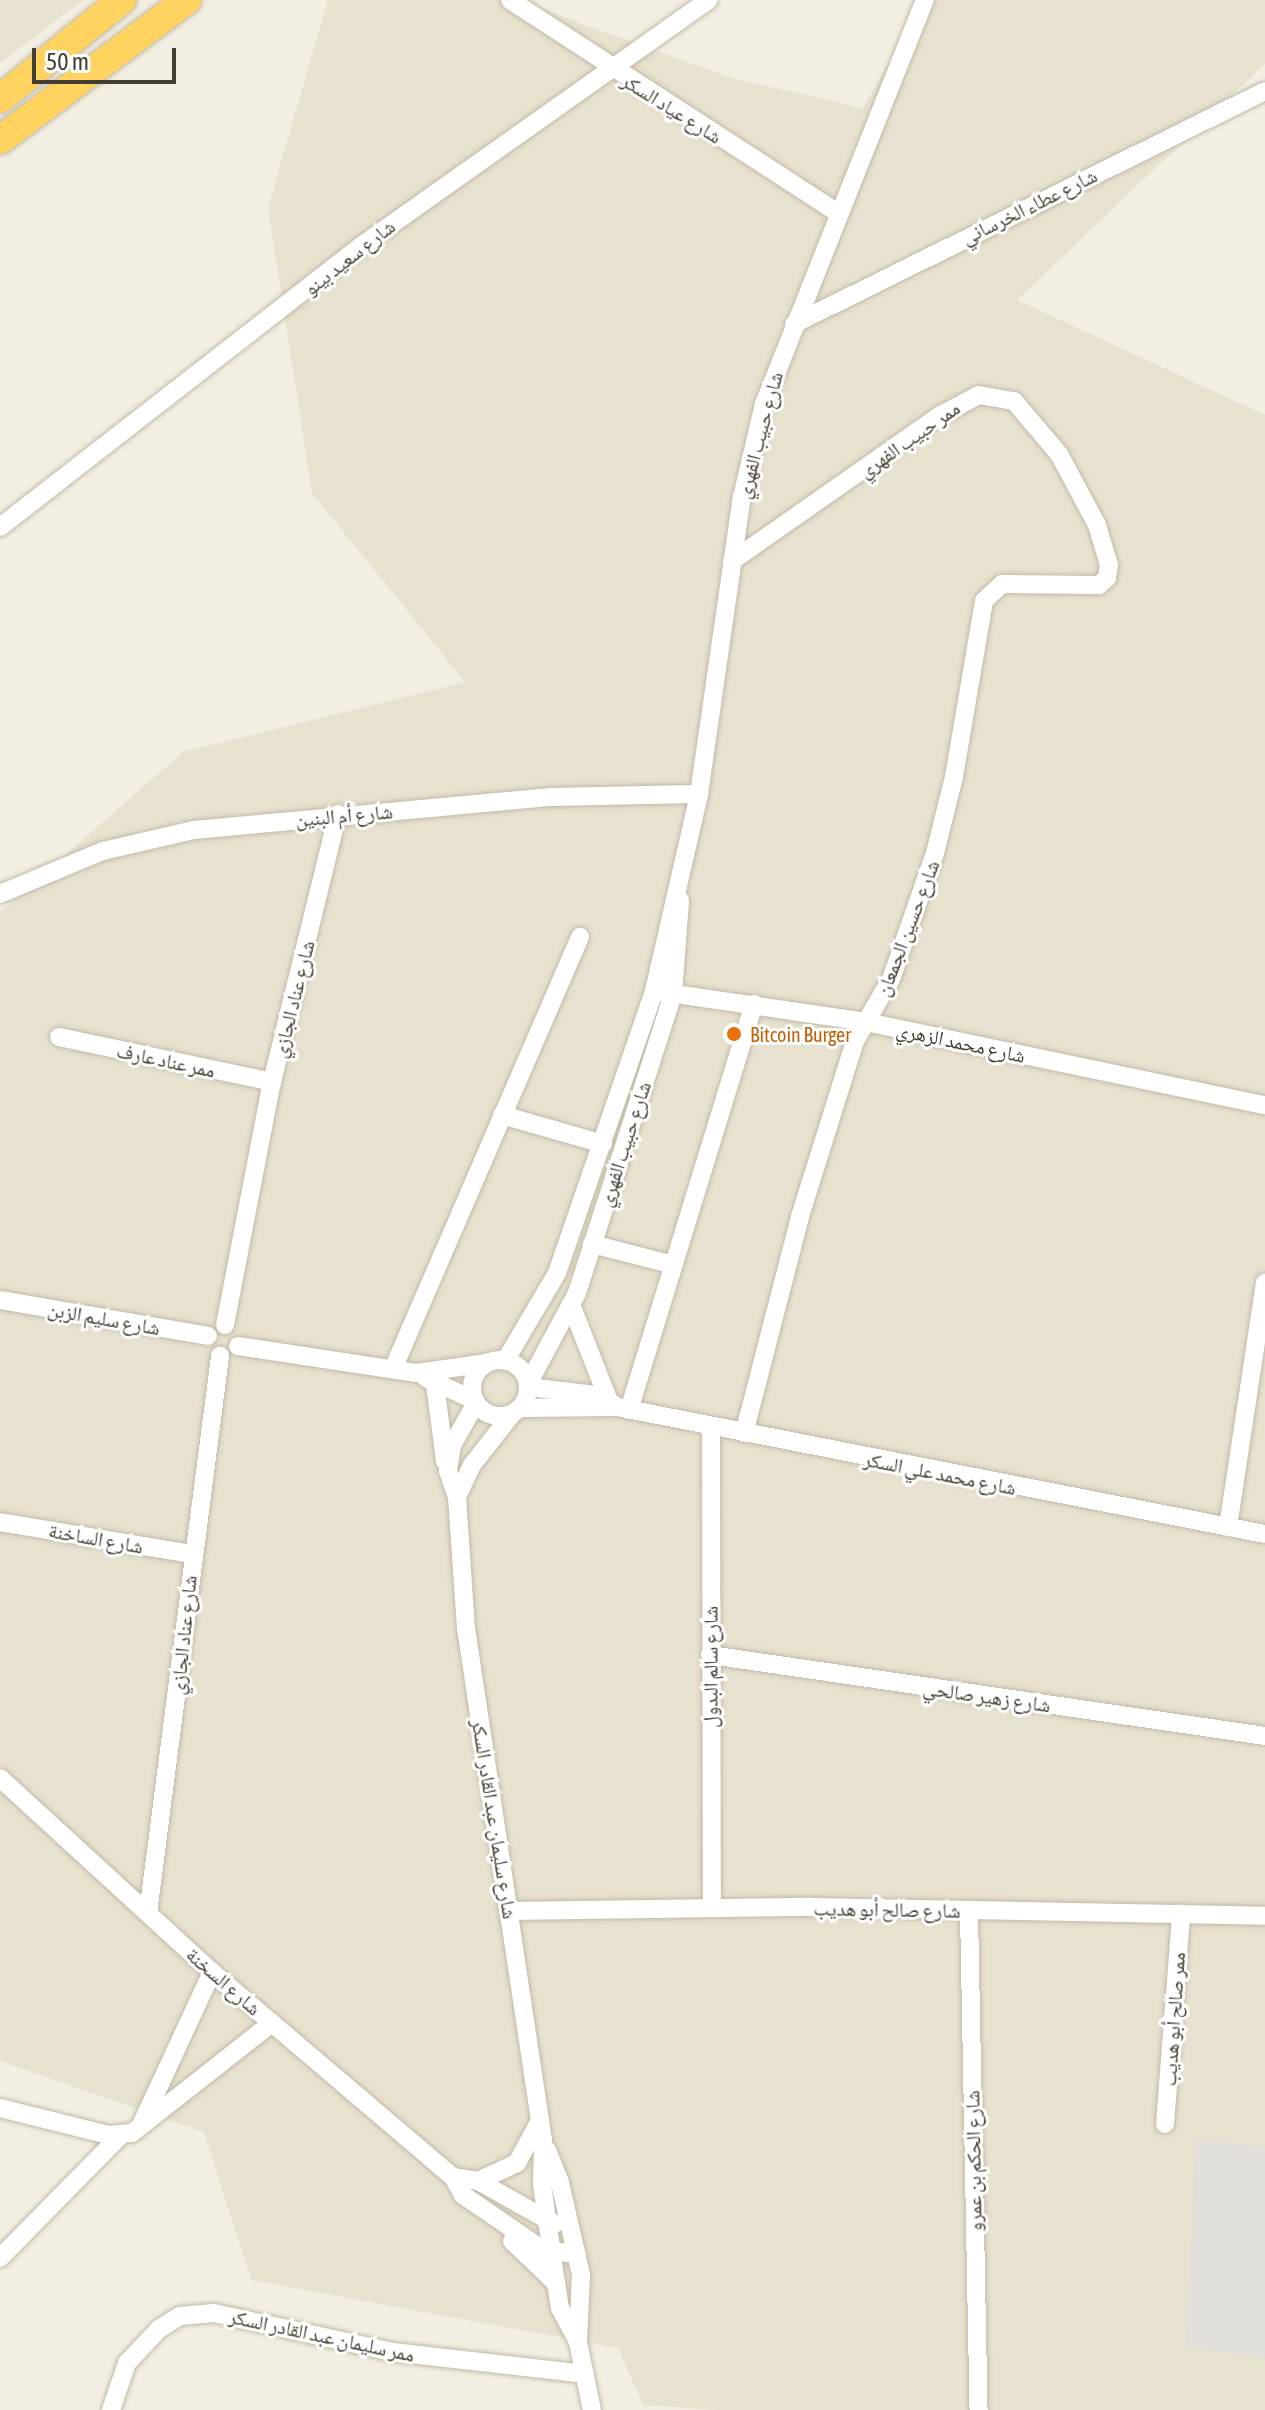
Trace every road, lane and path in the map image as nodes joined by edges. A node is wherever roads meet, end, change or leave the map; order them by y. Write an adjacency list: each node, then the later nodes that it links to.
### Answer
1 (103, 0): 7 (street)
2 (122, 0): 7 (highway)
3 (187, 0): 11 (highway)
4 (510, 0): 8 (street, شارع عياد السكر)
5 (708, 0): 8 (street, شارع سعيد بينو)
6 (925, 0): 12 (street, شارع حبيب الفهري)
7 (87, 29): 10 (highway)
8 (610, 69): 12 (street, شارع عياد السكر); 14 (street, شارع سعيد بينو)
9 (1265, 91): 13 (street, شارع عطاء الخرساني)
10 (0, 99)
11 (0, 140)
12 (836, 212): 13 (street, شارع حبيب الفهري)
13 (794, 324): 15 (street, شارع حبيب الفهري)
14 (0, 527)
15 (732, 561): 16 (street, ممر حبيب الفهري); 17 (street, شارع حبيب الفهري)
16 (1109, 565): 25 (street, شارع حسين الجمعان)
17 (699, 794): 18 (street, شارع أم البنين); 19 (street, شارع حبيب الفهري)
18 (338, 814): 20 (street, شارع أم البنين); 27 (street, شارع عناد الجازي)
19 (679, 893): 22 (street, شارع حبيب الفهري); 23 (street, شارع حبيب الفهري)
20 (0, 894)
21 (580, 937): 29 (street)
22 (654, 991): 23 (street, شارع محمد الزهري); 30 (street, شارع حبيب الفهري)
23 (673, 994): 24 (street, شارع محمد الزهري); 31 (street, شارع حبيب الفهري)
24 (754, 1004): 25 (street, شارع محمد الزهري); 32 (street)
25 (866, 1022): 28 (street, شارع محمد الزهري); 50 (street, شارع حسين الجمعان)
26 (59, 1037): 27 (street, ممر عناد عارف)
27 (272, 1082): 36 (street, شارع عناد الجازي)
28 (1265, 1105)
29 (502, 1115): 30 (street); 42 (street)
30 (603, 1144): 41 (street, شارع حبيب الفهري)
31 (592, 1244): 32 (street); 35 (street, شارع حبيب الفهري)
32 (670, 1264): 47 (street)
33 (1265, 1283): 37 (street)
34 (0, 1300): 38 (street, شارع سليم الزبن)
35 (572, 1307): 45 (street, شارع حبيب الفهري); 47 (street)
36 (225, 1325): 38 (street); 39 (street)
37 (1262, 1333): 54 (street)
38 (208, 1336): 40 (street)
39 (238, 1346): 40 (street); 42 (street)
40 (220, 1356): 56 (street, شارع عناد الجازي)
41 (496, 1362): 43 (street); 45 (street); 46 (street)
42 (393, 1369): 43 (street)
43 (417, 1373): 44 (street)
44 (435, 1384): 46 (street); 51 (street, شارع سليمان عبد القادر السكر)
45 (528, 1386): 47 (street, شارع محمد علي السكر); 48 (street)
46 (475, 1402): 48 (street); 51 (street)
47 (618, 1405): 48 (street, شارع محمد علي السكر); 49 (street, شارع محمد علي السكر)
48 (516, 1411): 52 (street)
49 (711, 1427): 50 (street, شارع محمد علي السكر); 57 (street, شارع سالم البدول)
50 (744, 1433): 54 (street, شارع محمد علي السكر)
51 (448, 1471): 52 (street, شارع سليمان عبد القادر السكر)
52 (457, 1497): 62 (street, شارع سليمان عبد القادر السكر)
53 (0, 1522): 56 (street, شارع الساخنة)
54 (1228, 1527): 55 (street, شارع محمد علي السكر)
55 (1265, 1534)
56 (192, 1554): 64 (street, شارع عناد الجازي)
57 (710, 1655): 58 (street, شارع زهير صالحي); 61 (street, شارع سالم البدول)
58 (1265, 1736)
59 (6, 1784): 60 (street); 64 (street, شارع السخنة)
60 (0, 1805)
61 (712, 1907): 62 (street, شارع صالح أبو هديب); 63 (street, شارع صالح أبو هديب)
62 (509, 1911): 71 (street, شارع سليمان عبد القادر السكر)
63 (969, 1911): 65 (street, شارع صالح أبو هديب); 86 (street, شارع الحكم بن عمرو)
64 (148, 1913): 67 (street, شارع السخنة)
65 (1181, 1914): 66 (street, شارع صالح أبو هديب); 70 (street, ممر صالح أبو هديب)
66 (1265, 1916)
67 (212, 1972): 68 (street, شارع السخنة); 72 (street)
68 (272, 2023): 72 (street); 73 (street, شارع السخنة)
69 (0, 2108): 72 (street)
70 (1165, 2124)
71 (541, 2131): 74 (street); 76 (street, شارع سليمان عبد القادر السكر); 77 (street, شارع سليمان عبد القادر السكر)
72 (130, 2133): 80 (street)
73 (453, 2177): 74 (street); 75 (street, شارع السخنة)
74 (478, 2181): 76 (street)
75 (495, 2220): 78 (street, شارع السخنة); 81 (street)
76 (547, 2222): 77 (street); 78 (street, شارع سليمان عبد القادر السكر)
77 (571, 2225): 79 (street, شارع سليمان عبد القادر السكر)
78 (552, 2253): 79 (street, شارع السخنة); 81 (street, شارع سليمان عبد القادر السكر)
79 (577, 2254): 82 (street, شارع سليمان عبد القادر السكر)
80 (0, 2258)
81 (556, 2283): 82 (street, شارع سليمان عبد القادر السكر)
82 (578, 2342): 83 (street, شارع سليمان عبد القادر السكر)
83 (585, 2374): 84 (street, ممر سليمان عبد القادر السكر); 85 (street, شارع سليمان عبد القادر السكر)
84 (111, 2410)
85 (592, 2410)
86 (979, 2410)

